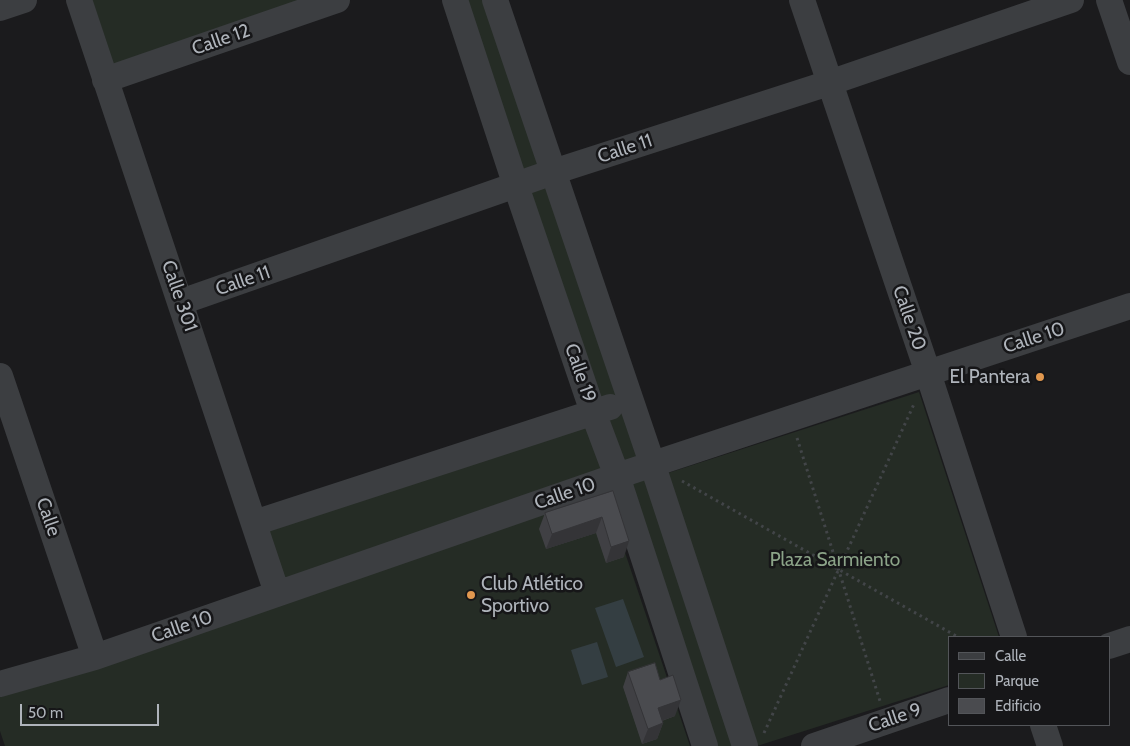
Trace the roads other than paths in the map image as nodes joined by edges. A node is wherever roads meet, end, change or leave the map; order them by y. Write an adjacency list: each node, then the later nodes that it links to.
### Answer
1 (24, 0): 9 (street)
2 (79, 0): 11 (street, Calle 301)
3 (337, 0): 11 (street, Calle 12)
4 (455, 0): 14 (street, Calle 19)
5 (495, 0): 13 (street, Calle 19)
6 (802, 0): 12 (street, Calle 20)
7 (1071, 0): 12 (street, Calle 11)
8 (1109, 0): 10 (street)
9 (0, 8)
10 (1130, 62)
11 (105, 80): 15 (street, Calle 301)
12 (829, 83): 13 (street, Calle 11); 17 (street, Calle 20)
13 (553, 172): 14 (street, Calle 11); 19 (street, Calle 19)
14 (516, 186): 15 (street, Calle 11); 20 (street, Calle 19)
15 (181, 302): 23 (street, Calle 301)
16 (1130, 306): 17 (street, Calle 10)
17 (928, 374): 21 (street, Calle 10); 25 (street, Calle 20)
18 (0, 376): 28 (street, Calle)
19 (630, 400): 20 (street); 21 (street, Calle 19)
20 (594, 412): 22 (street, Calle 19); 23 (street)
21 (653, 466): 22 (street, Calle 10); 32 (street, Calle 19)
22 (617, 476): 24 (street, Calle 10); 33 (street, Calle 19)
23 (254, 523): 24 (street, Calle 301)
24 (277, 593): 28 (street, Calle 10)
25 (1014, 636)
26 (1130, 639): 27 (street)
27 (1110, 646)
28 (95, 657): 29 (street, Calle 10)
29 (0, 684)
30 (948, 700): 34 (street, Calle 9)
31 (1043, 726): 35 (street)
32 (753, 742)
33 (705, 746)
34 (814, 746)
35 (1050, 746)

